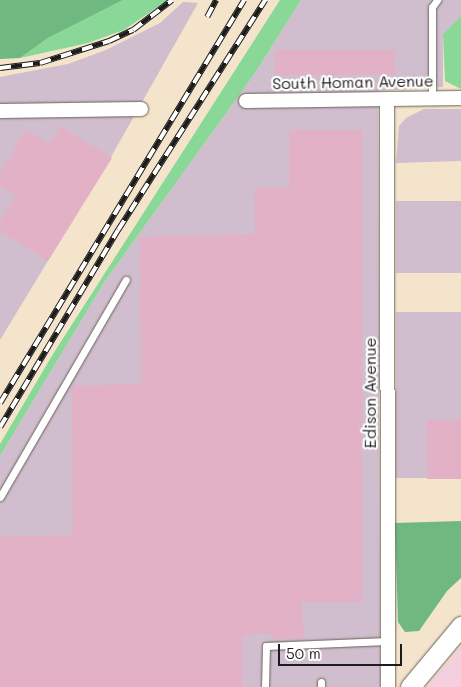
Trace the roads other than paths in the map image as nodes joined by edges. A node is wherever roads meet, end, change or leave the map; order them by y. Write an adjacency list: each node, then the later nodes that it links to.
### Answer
1 (437, 0): 3 (lane)
2 (461, 98): 3 (street, South Homan Avenue)
3 (432, 99): 4 (street, South Homan Avenue)
4 (386, 100): 5 (street, South Homan Avenue); 11 (street, Edison Avenue)
5 (246, 101)
6 (141, 110): 7 (street)
7 (0, 111)
8 (126, 280): 9 (lane)
9 (0, 497)
10 (461, 626): 14 (street)
11 (388, 641): 12 (lane); 13 (street, Edison Avenue)
12 (265, 687)
13 (388, 687)
14 (412, 687)

